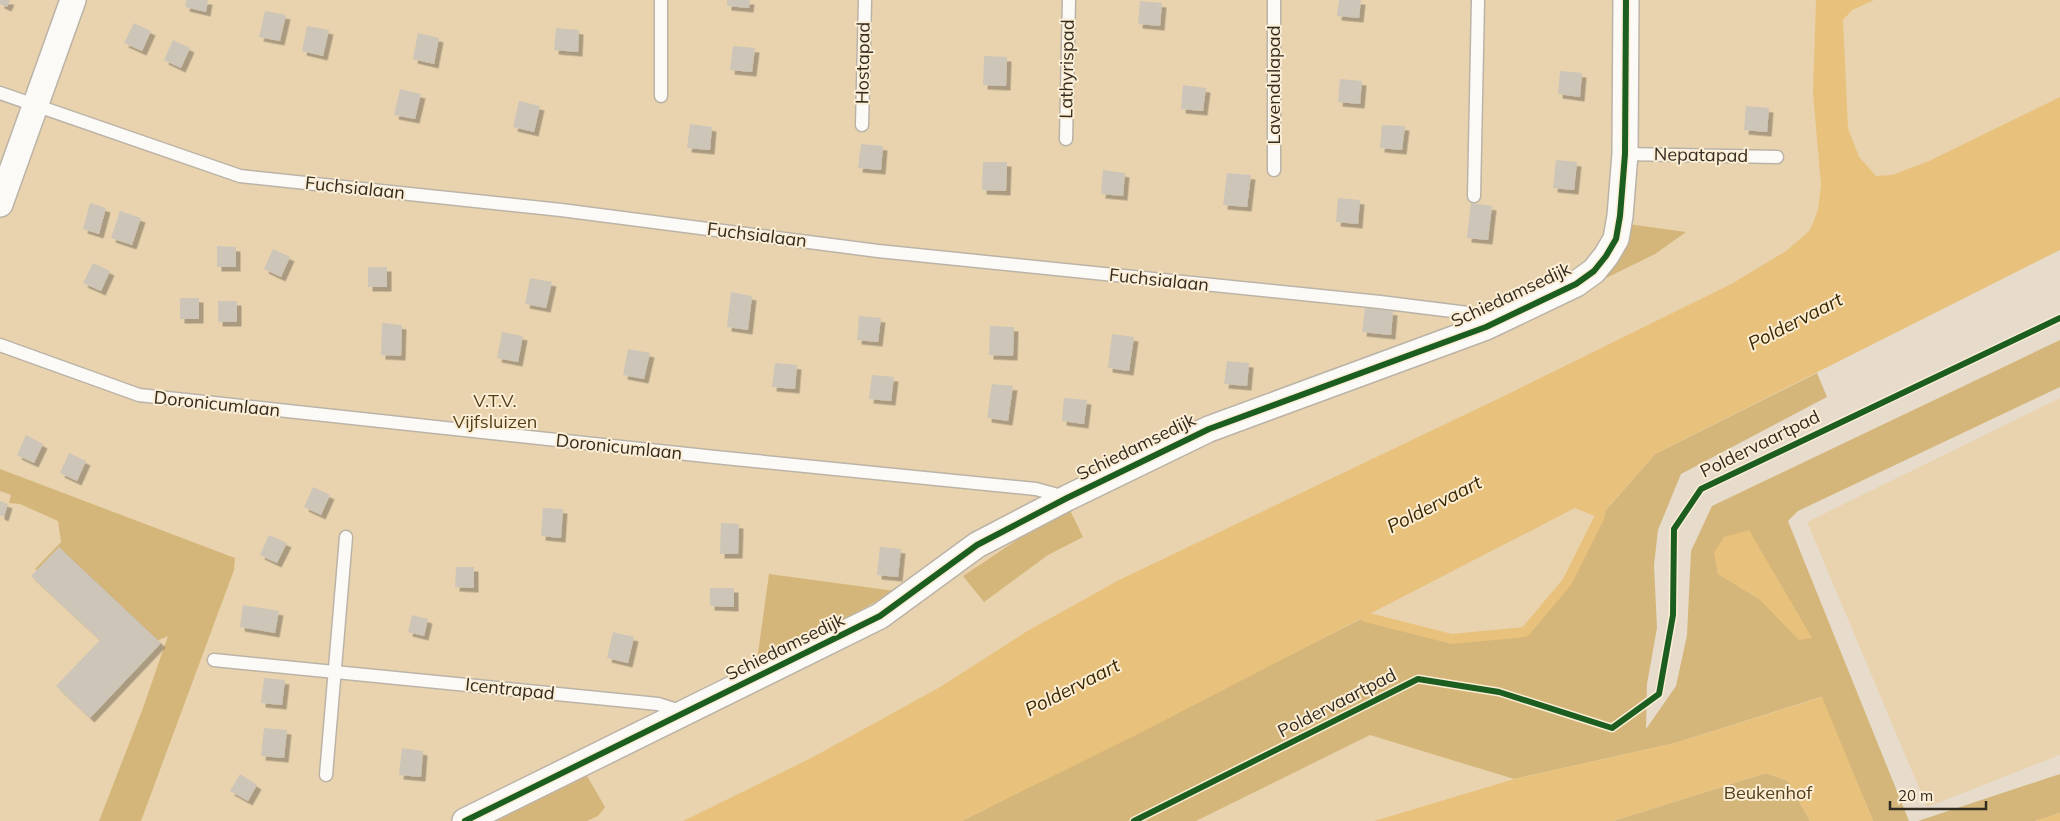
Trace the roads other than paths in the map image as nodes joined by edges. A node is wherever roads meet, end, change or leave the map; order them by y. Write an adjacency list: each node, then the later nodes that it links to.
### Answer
1 (73, 0): 10 (street)
2 (661, 0): 9 (lane)
3 (864, 0): 11 (lane, Hostapad)
4 (1069, 0): 12 (lane, Lathyrispad)
5 (1274, 0): 15 (lane, Lavendulapad)
6 (1478, 0): 16 (lane)
7 (1626, 0): 13 (street, Schiedamsedijk)
8 (0, 93): 10 (lane, Fuchsialaan)
9 (661, 96)
10 (34, 106): 17 (street); 18 (lane, Fuchsialaan)
11 (862, 125)
12 (1066, 139)
13 (1625, 154): 14 (lane, Nepatapad); 18 (street, Schiedamsedijk)
14 (1777, 157)
15 (1274, 170)
16 (1474, 196)
17 (0, 204)
18 (1486, 327): 20 (street, Schiedamsedijk)
19 (0, 345): 20 (lane, Doronicumlaan)
20 (1067, 498): 24 (street, Schiedamsedijk)
21 (346, 537): 23 (lane)
22 (214, 660): 23 (lane, Icentrapad)
23 (334, 671): 24 (lane, Icentrapad); 25 (lane)
24 (685, 713): 26 (street, Schiedamsedijk)
25 (326, 775)
26 (465, 821)

